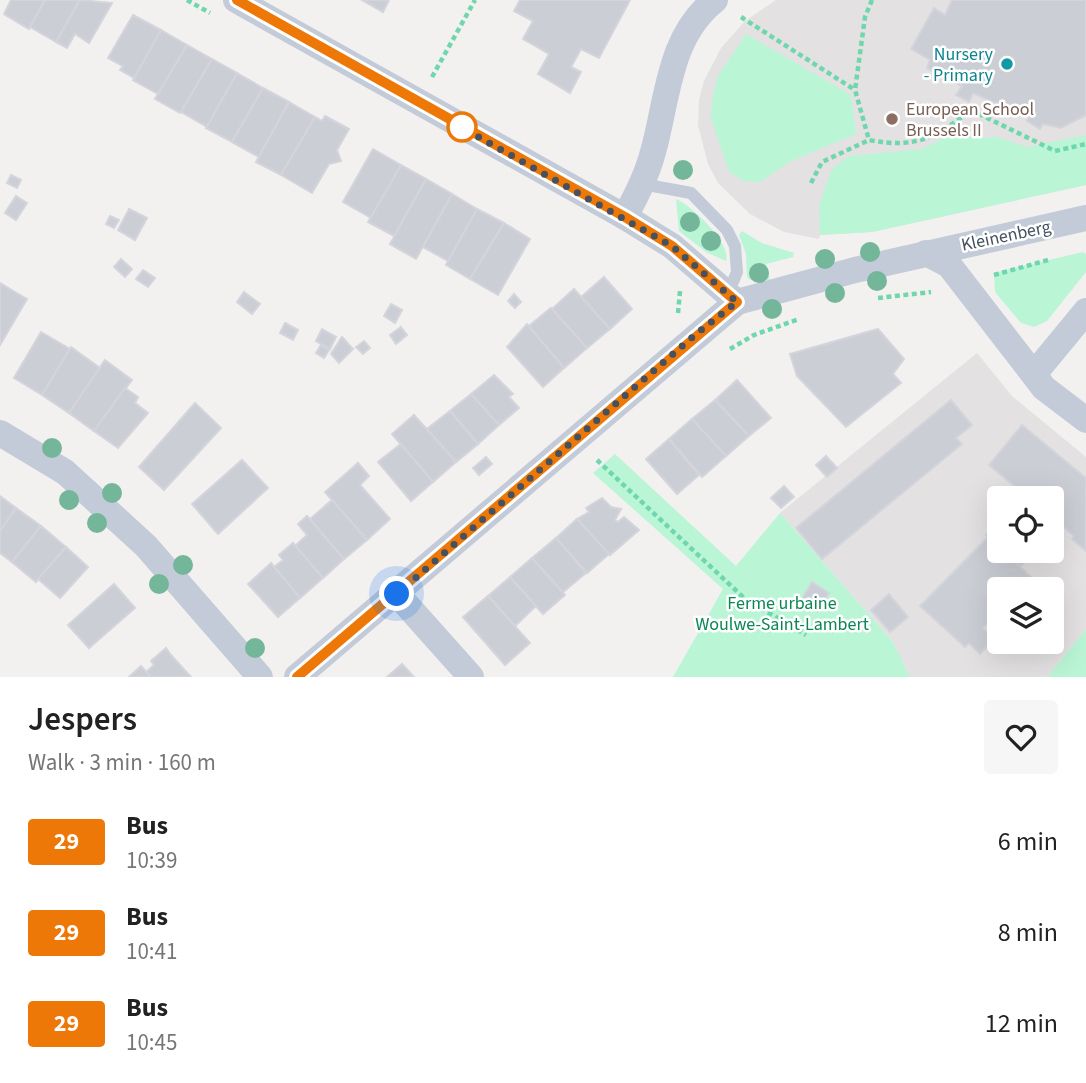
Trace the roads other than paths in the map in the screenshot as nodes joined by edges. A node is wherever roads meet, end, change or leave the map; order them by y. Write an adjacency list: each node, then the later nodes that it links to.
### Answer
1 (236, 0): 4 (street)
2 (715, 0): 3 (street)
3 (642, 184): 4 (street); 7 (lane)
4 (625, 217): 7 (street)
5 (1086, 218): 6 (street, Kleinenberg)
6 (926, 253): 7 (street, Kleinenberg); 9 (street)
7 (733, 298): 12 (street)
8 (1086, 311): 9 (street)
9 (1034, 374): 10 (street)
10 (1086, 420)
11 (0, 433): 13 (street)
12 (397, 594): 14 (street); 15 (street)
13 (261, 677)
14 (297, 677)
15 (471, 677)

